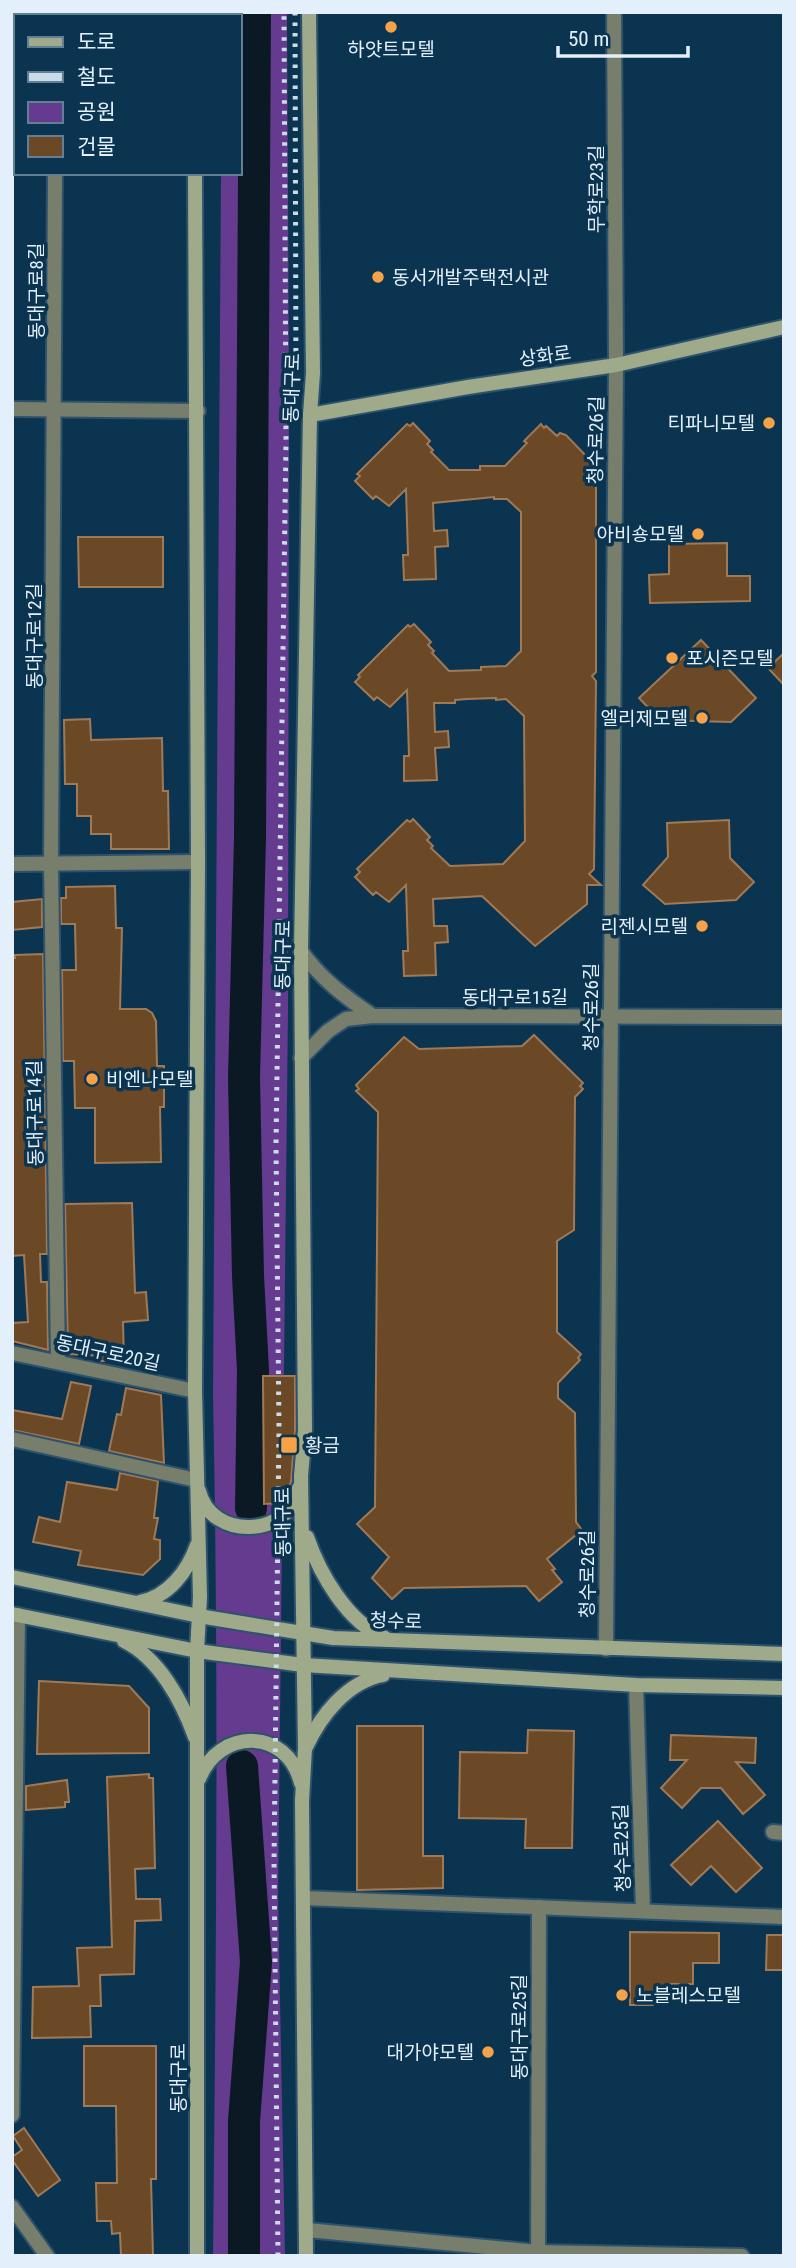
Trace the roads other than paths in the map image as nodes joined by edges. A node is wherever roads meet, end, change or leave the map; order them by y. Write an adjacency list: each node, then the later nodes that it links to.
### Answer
1 (309, 12): 10 (main road, 동대구로)
2 (614, 12): 6 (street, 무학로23길)
3 (55, 175): 8 (street, 동대구로8길)
4 (195, 175): 9 (main road, 동대구로)
5 (784, 327): 6 (main road, 상화로)
6 (616, 365): 10 (main road, 상화로); 16 (street, 청수로26길)
7 (12, 409): 8 (street)
8 (55, 410): 9 (street); 13 (street, 동대구로12길)
9 (198, 411): 11 (main road, 동대구로)
10 (310, 415): 14 (main road, 동대구로)
11 (198, 862): 13 (street); 21 (main road, 동대구로)
12 (12, 864): 13 (street)
13 (51, 864): 20 (street, 동대구로14길)
14 (302, 951): 15 (street); 18 (main road, 동대구로)
15 (373, 1016): 16 (street, 동대구로15길); 18 (street, 동대구로15길)
16 (610, 1017): 17 (street, 동대구로15길); 34 (street, 청수로26길)
17 (784, 1017)
18 (301, 1058): 23 (main road, 동대구로)
19 (12, 1353): 20 (street, 동대구로20길)
20 (58, 1362): 21 (street, 동대구로20길)
21 (195, 1391): 24 (main road, 동대구로)
22 (12, 1439): 24 (street)
23 (301, 1476): 24 (main road); 25 (main road, 동대구로)
24 (196, 1480): 26 (main road, 동대구로)
25 (303, 1518): 32 (main road, 동대구로); 33 (main road)
26 (199, 1540): 28 (main road); 30 (main road, 동대구로)
27 (12, 1577): 28 (main road, 청수로)
28 (139, 1602): 30 (main road, 청수로)
29 (15, 1614): 31 (main road); 49 (street)
30 (199, 1616): 32 (main road, 청수로); 35 (main road, 동대구로)
31 (103, 1631): 35 (main road); 41 (main road)
32 (302, 1634): 33 (main road, 청수로); 37 (main road, 동대구로)
33 (390, 1639): 34 (main road, 청수로)
34 (606, 1649): 36 (main road, 청수로)
35 (197, 1651): 37 (main road); 41 (main road, 동대구로)
36 (784, 1654)
37 (303, 1665): 38 (main road); 42 (main road, 동대구로)
38 (398, 1672): 39 (main road); 42 (main road)
39 (636, 1685): 40 (main road); 47 (street, 청수로25길)
40 (784, 1688)
41 (198, 1743): 43 (main road, 동대구로)
42 (305, 1748): 44 (main road, 동대구로)
43 (197, 1795): 44 (main road); 54 (main road, 동대구로)
44 (302, 1801): 45 (main road, 동대구로)
45 (304, 1898): 46 (street); 51 (main road, 동대구로)
46 (539, 1908): 47 (street); 52 (street, 동대구로25길)
47 (643, 1911): 48 (street, 청수로25길)
48 (784, 1917)
49 (12, 2115)
50 (12, 2207): 53 (street)
51 (307, 2230): 52 (street); 55 (main road, 동대구로)
52 (538, 2254): 56 (street)
53 (47, 2256)
54 (197, 2256)
55 (306, 2256)
56 (742, 2256)

